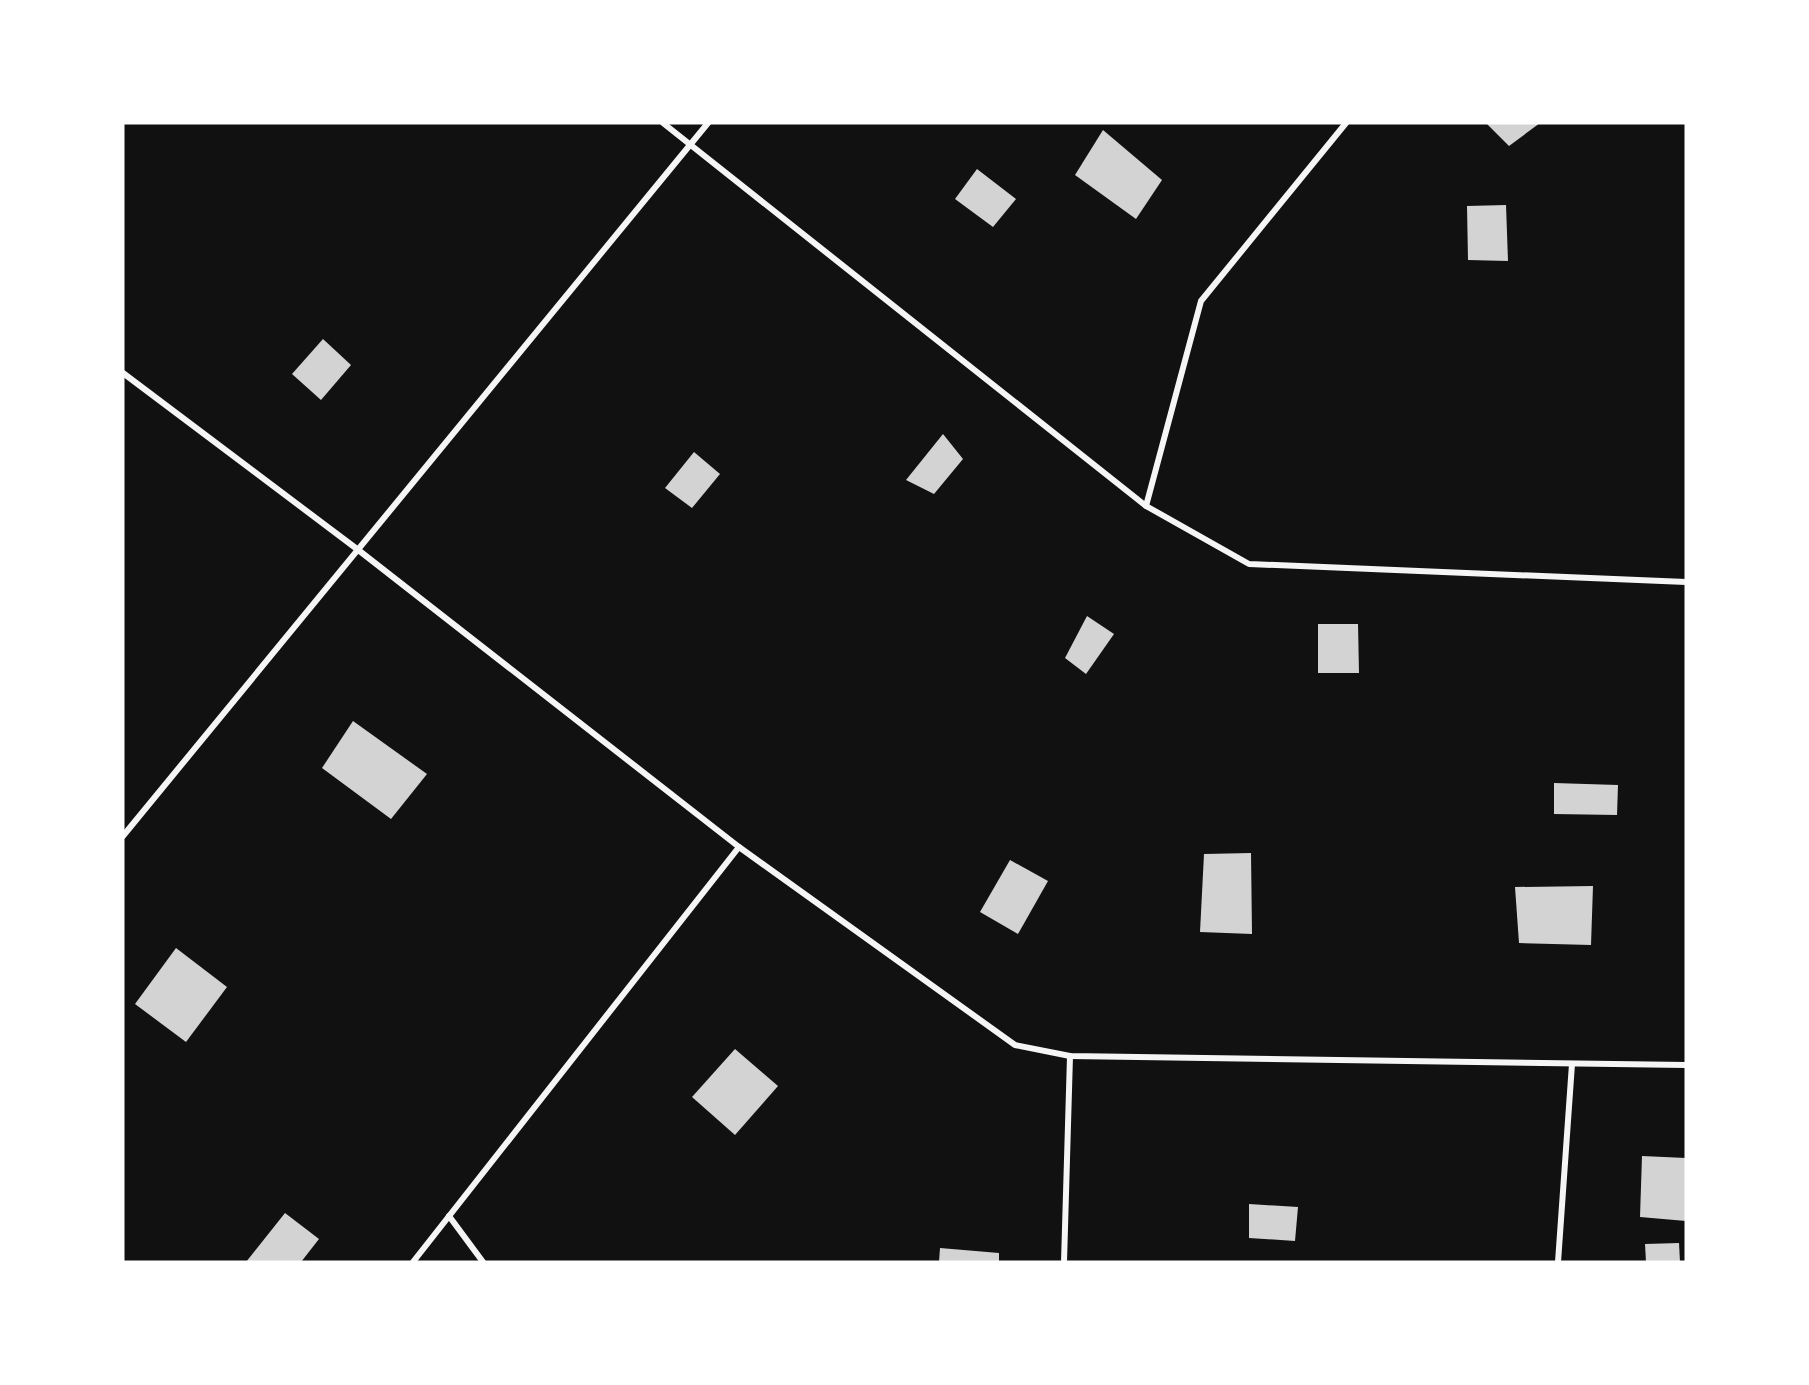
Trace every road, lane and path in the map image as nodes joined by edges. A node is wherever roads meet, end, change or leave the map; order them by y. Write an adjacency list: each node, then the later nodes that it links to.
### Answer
1 (663, 123): 4 (street)
2 (708, 123): 4 (street)
3 (1346, 123): 6 (street)
4 (691, 144): 6 (street); 7 (street)
5 (123, 373): 7 (street)
6 (1146, 506): 8 (street)
7 (357, 549): 9 (street); 10 (street)
8 (1686, 582)
9 (123, 836)
10 (739, 847): 11 (street); 14 (street)
11 (1070, 1056): 12 (street); 17 (street)
12 (1572, 1064): 13 (street); 18 (street)
13 (1686, 1065)
14 (449, 1216): 15 (street); 16 (street)
15 (413, 1262)
16 (483, 1262)
17 (1064, 1262)
18 (1558, 1262)

